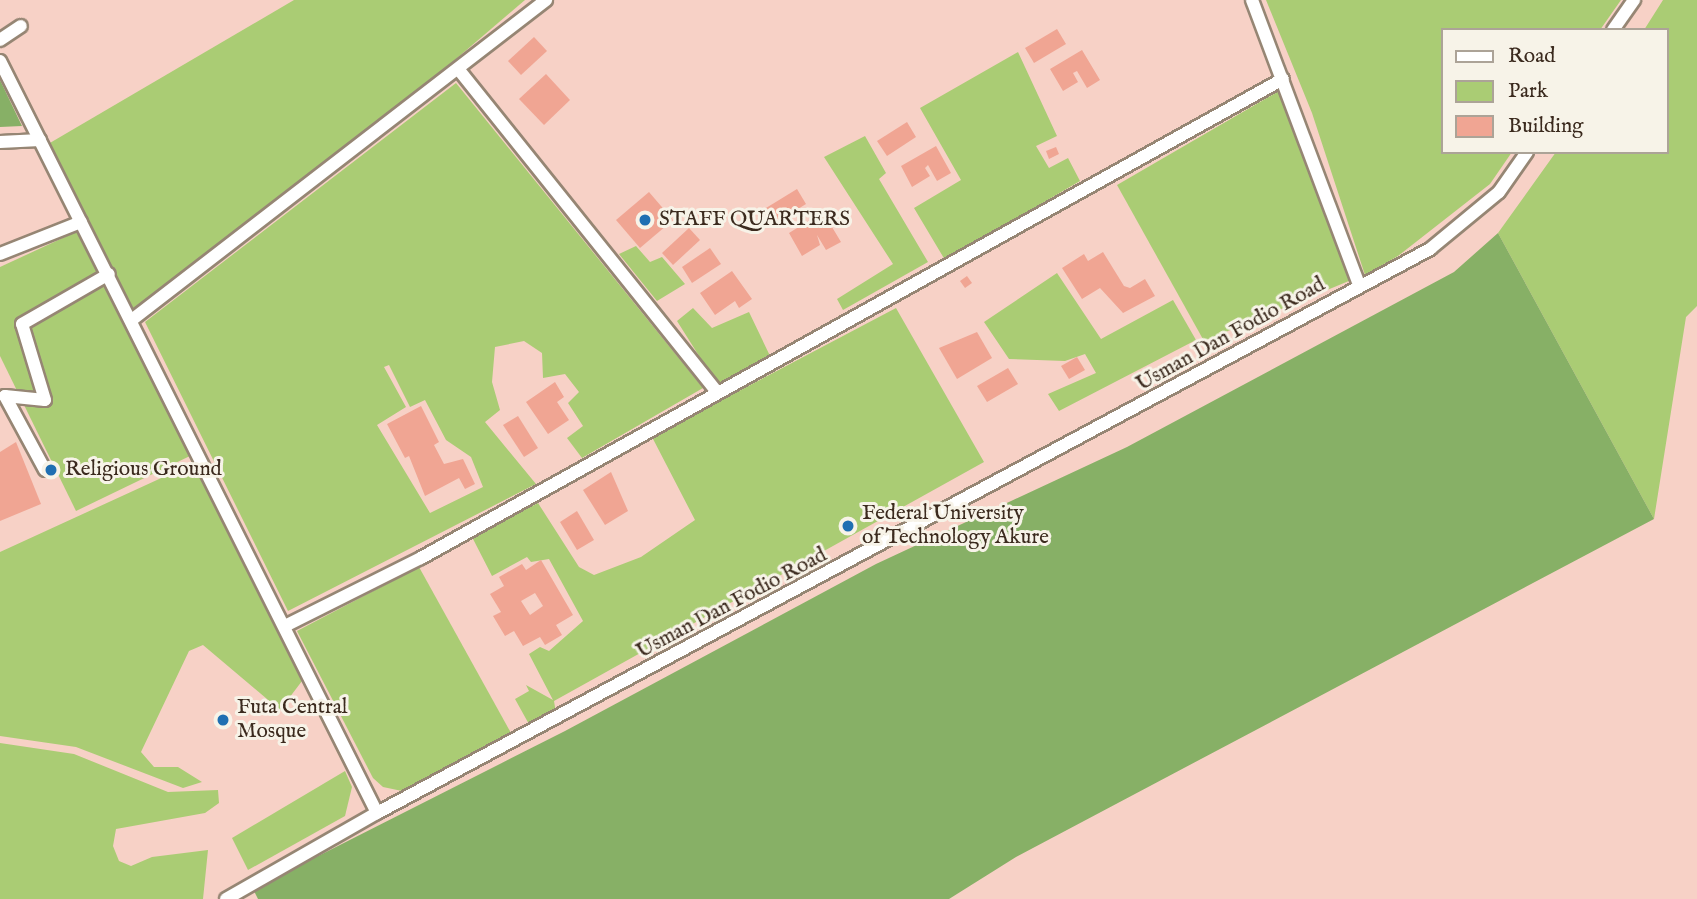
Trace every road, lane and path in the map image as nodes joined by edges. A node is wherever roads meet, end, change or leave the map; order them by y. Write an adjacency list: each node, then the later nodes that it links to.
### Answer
1 (546, 0): 8 (street)
2 (1252, 0): 9 (street)
3 (1634, 0): 5 (street)
4 (21, 26): 6 (street)
5 (1614, 28)
6 (0, 40)
7 (0, 61): 10 (street)
8 (459, 70): 17 (street); 18 (street)
9 (1283, 79): 16 (street); 18 (street)
10 (40, 140): 11 (street); 13 (street)
11 (0, 142)
12 (1526, 154): 16 (street, Usman Dan Fodio Road)
13 (81, 222): 14 (street); 15 (street)
14 (0, 254)
15 (109, 274): 17 (street); 19 (street)
16 (1359, 285): 21 (street, Usman Dan Fodio Road)
17 (133, 319): 20 (street)
18 (717, 392): 20 (street)
19 (45, 470)
20 (285, 626): 21 (street)
21 (377, 813): 22 (street, Usman Dan Fodio Road)
22 (226, 899)

